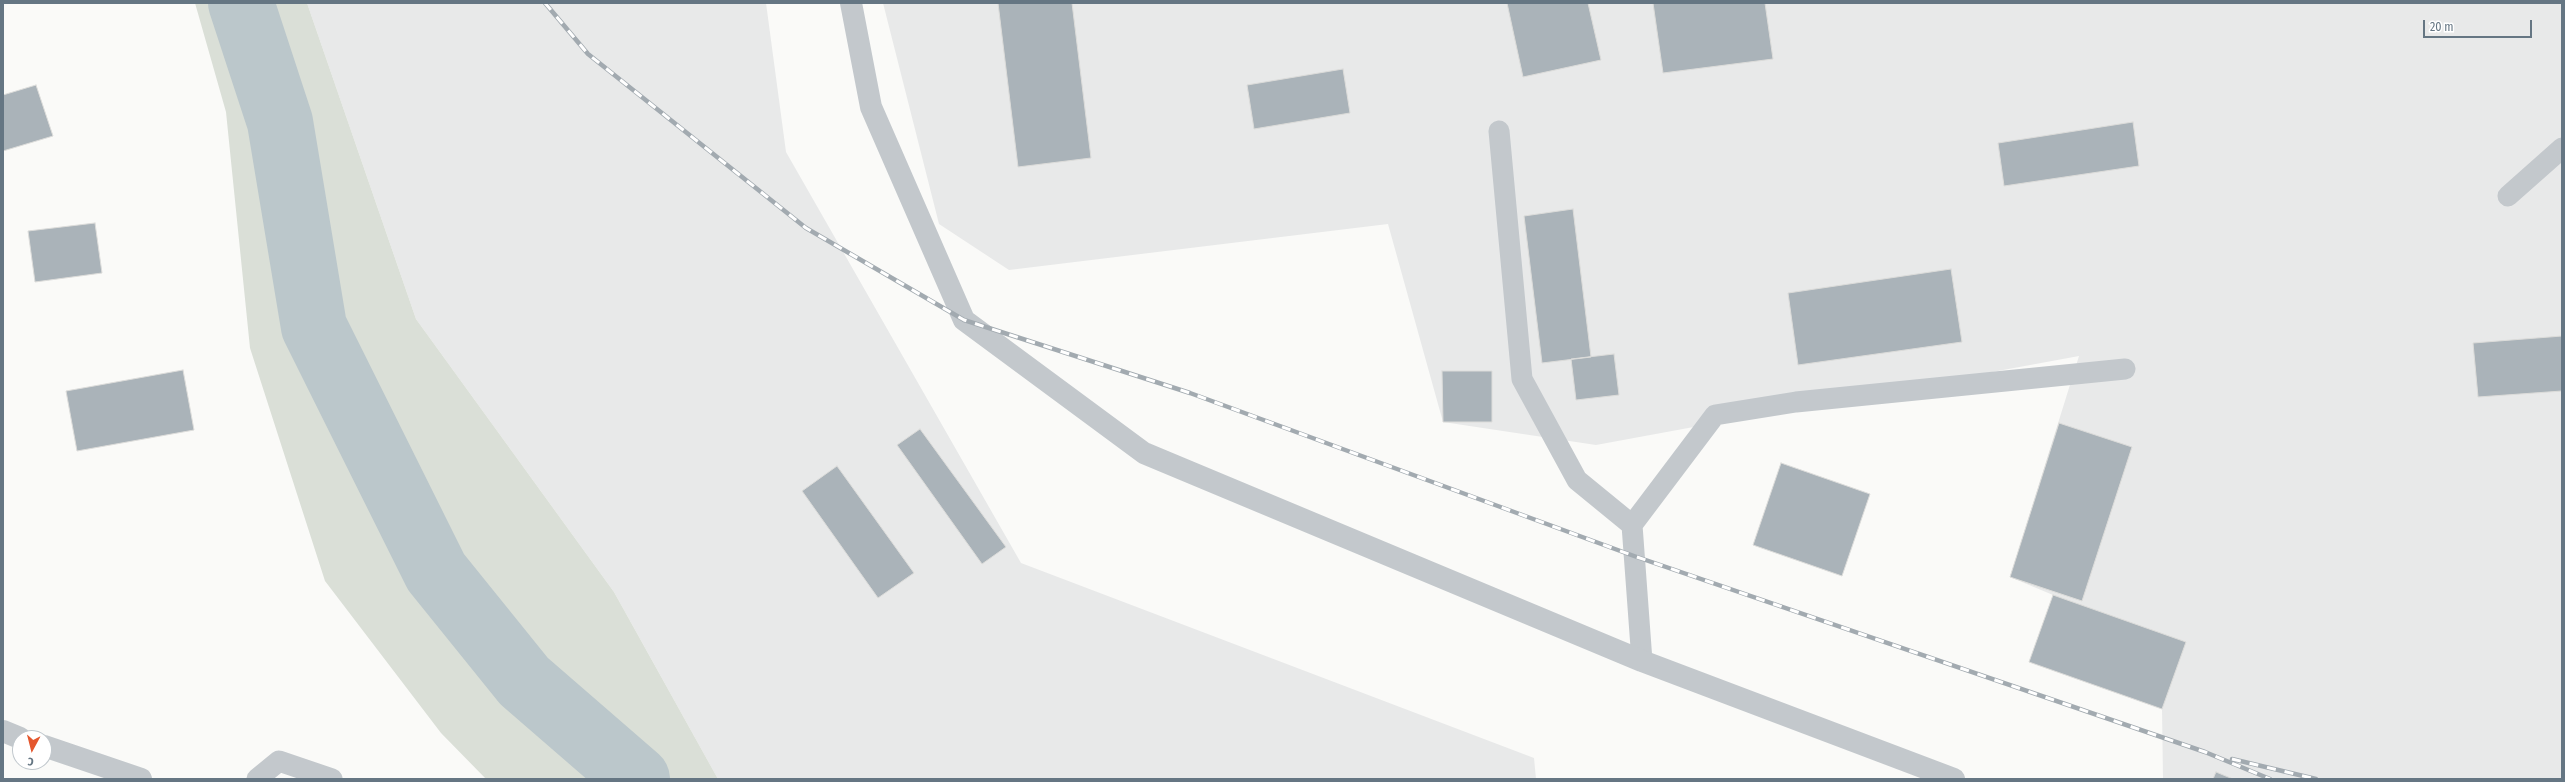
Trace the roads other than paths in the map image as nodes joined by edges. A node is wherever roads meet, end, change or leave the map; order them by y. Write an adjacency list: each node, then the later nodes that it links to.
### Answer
1 (851, 3): 7 (street)
2 (1499, 131): 6 (lane)
3 (2562, 148): 4 (lane)
4 (2508, 196)
5 (2125, 369): 6 (lane)
6 (1632, 525): 7 (lane)
7 (1642, 661): 12 (street)
8 (52, 749): 9 (street)
9 (141, 779)
10 (257, 779): 11 (lane)
11 (332, 779)
12 (1954, 779)

